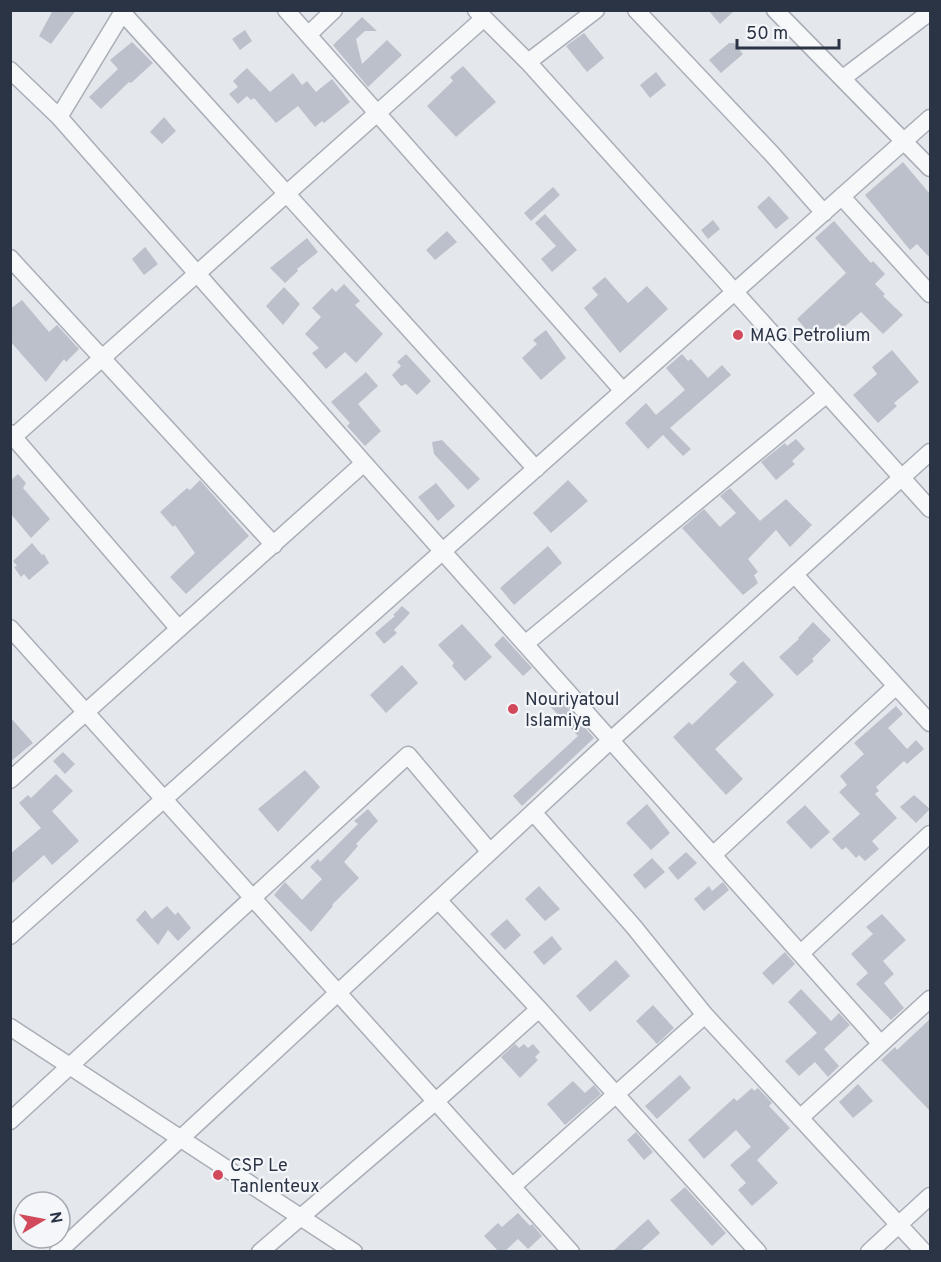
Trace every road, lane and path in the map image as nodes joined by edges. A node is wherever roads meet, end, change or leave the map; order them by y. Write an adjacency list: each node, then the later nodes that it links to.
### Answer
1 (286, 10): 9 (street)
2 (334, 10): 9 (street)
3 (597, 10): 10 (street)
4 (636, 10): 20 (street)
5 (775, 10): 12 (street)
6 (123, 11): 14 (street); 18 (street)
7 (930, 12): 12 (street)
8 (480, 15): 10 (street); 13 (street)
9 (308, 34): 13 (street)
10 (528, 62): 24 (street)
11 (10, 70): 14 (street)
12 (843, 78): 16 (street)
13 (378, 113): 18 (street); 26 (street)
14 (59, 117): 22 (street)
15 (930, 118): 16 (street)
16 (903, 142): 17 (street); 19 (street)
17 (930, 168)
18 (287, 194): 22 (street); 31 (street)
19 (842, 197): 20 (street); 23 (street)
20 (824, 213): 24 (street)
21 (10, 258): 25 (street)
22 (198, 273): 25 (street); 30 (street)
23 (929, 290)
24 (735, 292): 26 (street); 27 (street)
25 (103, 358): 28 (street); 34 (street)
26 (623, 392): 31 (street)
27 (827, 394): 32 (street); 39 (street)
28 (12, 437): 37 (street)
29 (930, 452): 32 (street)
30 (364, 464): 34 (street); 35 (street)
31 (536, 469): 35 (street)
32 (903, 478): 33 (street); 36 (street)
33 (930, 509)
34 (274, 544): 37 (street)
35 (443, 552): 39 (street); 45 (street)
36 (795, 575): 40 (street); 43 (street)
37 (179, 629): 41 (street)
38 (14, 638): 41 (street)
39 (525, 644): 43 (street)
40 (896, 686): 42 (street); 49 (street)
41 (86, 712): 44 (street); 45 (street)
42 (930, 723)
43 (611, 740): 46 (street); 49 (street)
44 (10, 780)
45 (165, 799): 50 (street); 52 (street)
46 (533, 812): 48 (street); 57 (street)
47 (930, 834): 53 (street)
48 (490, 852): 50 (street); 51 (street)
49 (713, 855): 53 (street)
50 (254, 898): 54 (street); 60 (street)
51 (438, 900): 54 (street); 56 (street)
52 (10, 936)
53 (801, 953): 59 (street)
54 (338, 992): 62 (street); 65 (street)
55 (930, 999): 59 (street)
56 (539, 1009): 61 (street); 62 (street)
57 (705, 1015): 61 (street); 63 (street)
58 (10, 1027): 60 (street)
59 (880, 1043): 63 (street)
60 (70, 1067): 64 (street); 65 (street)
61 (616, 1094): 66 (street); 74 (street)
62 (435, 1101): 66 (street); 68 (street)
63 (800, 1118): 69 (street)
64 (10, 1121)
65 (180, 1138): 68 (street); 70 (street)
66 (513, 1186): 73 (street)
67 (930, 1196): 69 (street)
68 (300, 1216): 71 (street); 72 (street)
69 (899, 1224): 75 (street); 76 (street)
70 (58, 1251)
71 (260, 1251)
72 (354, 1251)
73 (571, 1251)
74 (758, 1251)
75 (869, 1251)
76 (924, 1251)

